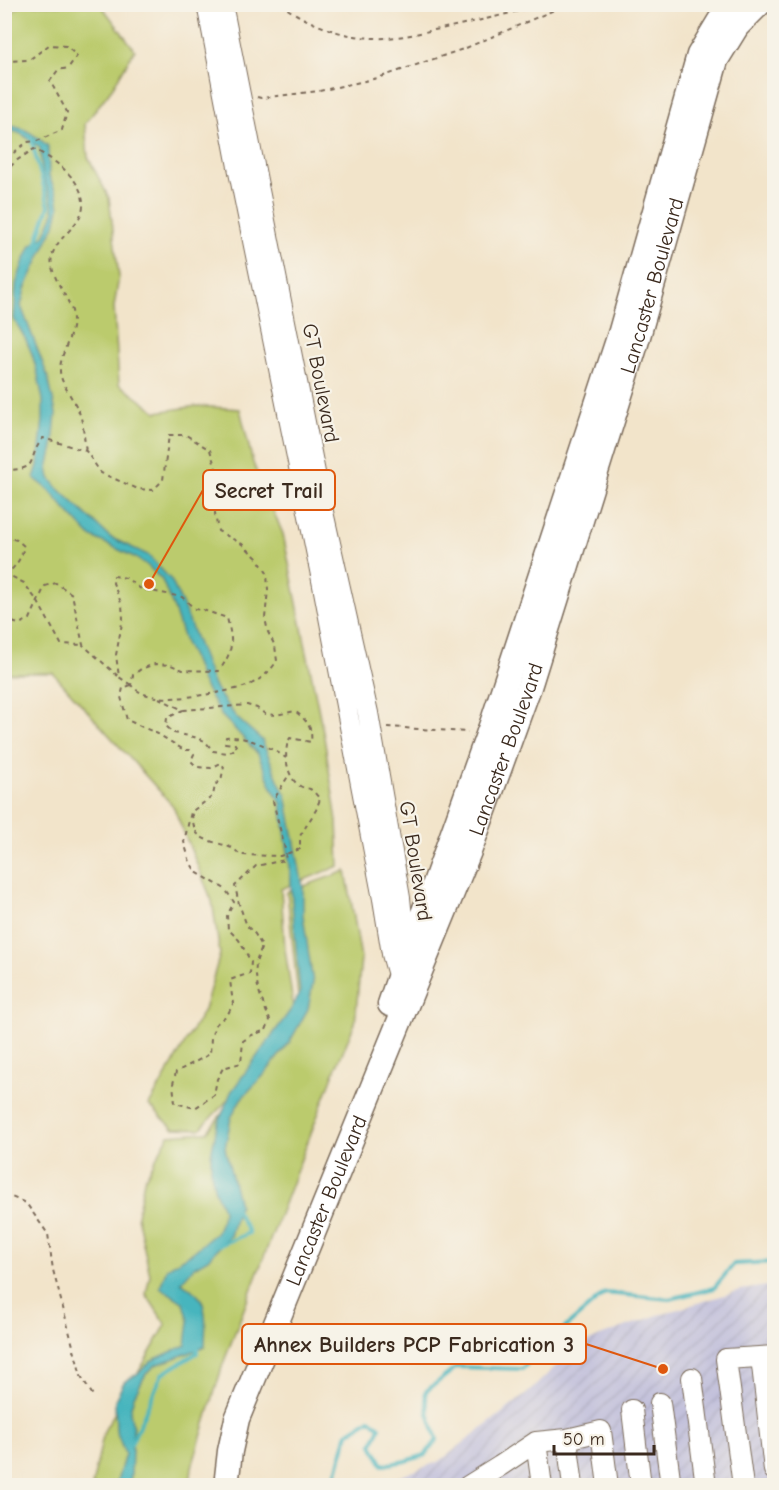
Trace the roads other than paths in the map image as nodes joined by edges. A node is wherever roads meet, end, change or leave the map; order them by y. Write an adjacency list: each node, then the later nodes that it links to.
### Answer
1 (207, 4): 5 (street, GT Boulevard)
2 (222, 4): 5 (street, GT Boulevard)
3 (735, 4): 5 (main road, Lancaster Boulevard)
4 (759, 4): 5 (main road, Lancaster Boulevard)
5 (408, 980): 14 (main road, Lancaster Boulevard); 15 (main road, Lancaster Boulevard)
6 (767, 1356): 12 (street); 23 (street)
7 (692, 1378): 22 (street)
8 (660, 1402): 21 (street)
9 (632, 1410): 20 (street)
10 (567, 1438): 11 (street); 18 (street); 19 (street)
11 (536, 1442): 13 (street); 17 (street)
12 (774, 1470)
13 (502, 1476): 16 (street)
14 (209, 1485)
15 (226, 1485)
16 (470, 1485)
17 (542, 1485)
18 (573, 1485)
19 (608, 1485)
20 (641, 1485)
21 (671, 1485)
22 (706, 1485)
23 (744, 1485)

